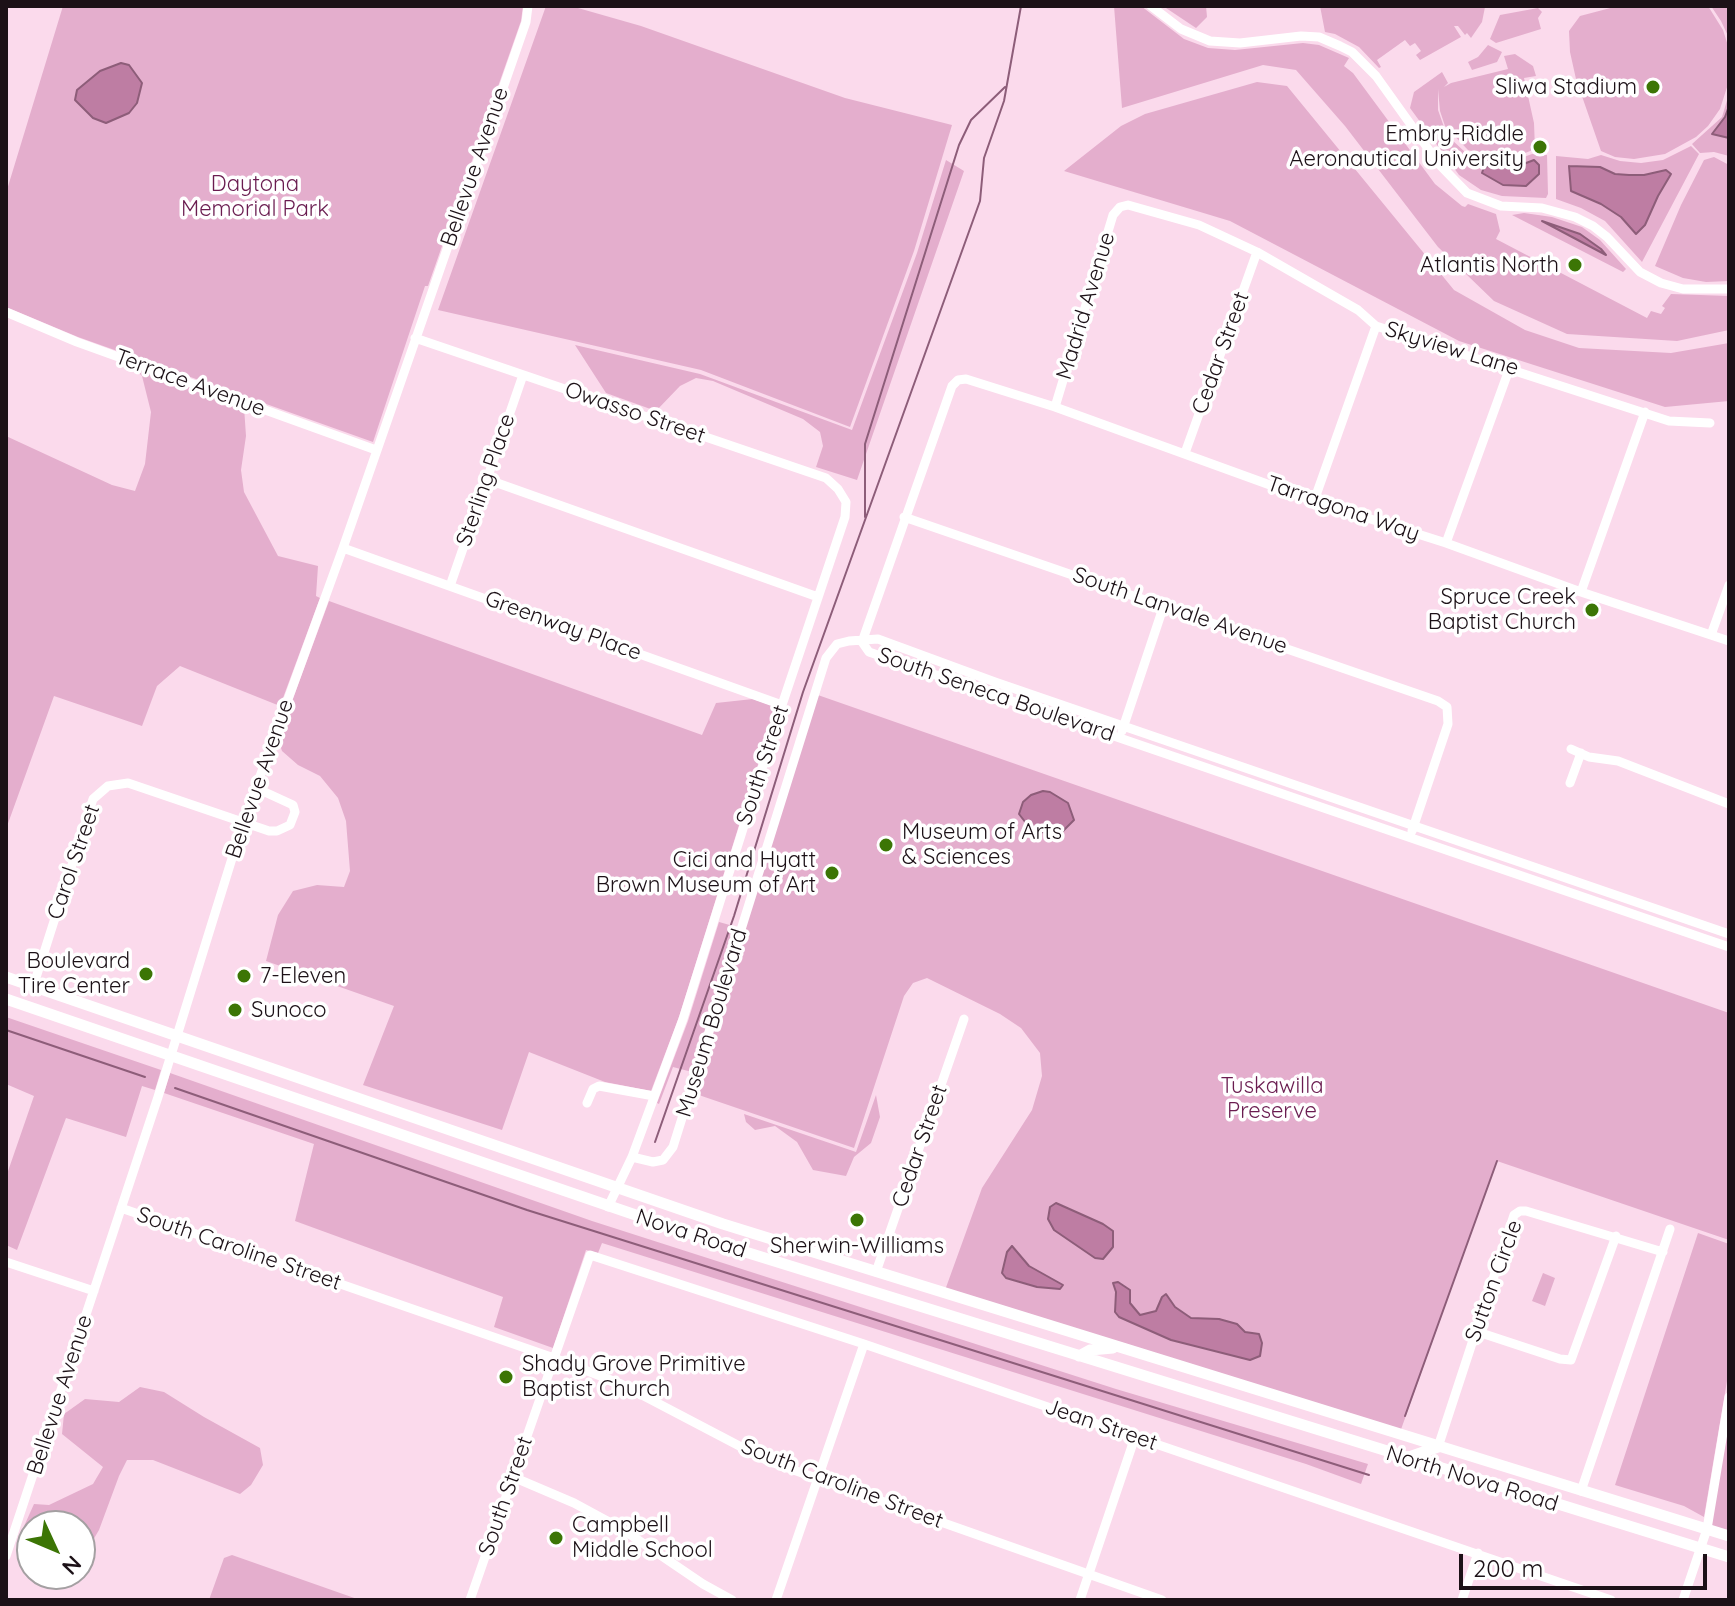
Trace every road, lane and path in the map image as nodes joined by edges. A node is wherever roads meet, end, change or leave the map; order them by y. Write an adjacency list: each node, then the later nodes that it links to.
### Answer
1 (528, 6): 8 (street, Bellevue Avenue)
2 (1151, 6): 5 (street)
3 (1120, 207): 4 (street, Skyview Lane); 11 (street, Madrid Avenue)
4 (1257, 252): 7 (street, Skyview Lane); 15 (street, Cedar Street)
5 (1729, 289)
6 (6, 312): 14 (street, Terrace Avenue)
7 (1376, 326): 9 (street, Skyview Lane); 17 (street)
8 (415, 338): 10 (street, Owasso Street); 14 (street, Bellevue Avenue)
9 (1510, 367): 12 (street, Skyview Lane); 20 (street)
10 (523, 375): 16 (street, Sterling Place); 18 (street, Owasso Street)
11 (1055, 407): 15 (street, Tarragona Way); 19 (street, Tarragona Way)
12 (1645, 412): 13 (street, Skyview Lane); 24 (street)
13 (1710, 423)
14 (376, 450): 21 (street, Bellevue Avenue)
15 (1185, 453): 17 (street, Tarragona Way)
16 (486, 479): 23 (street, Sterling Place); 25 (street)
17 (1314, 501): 20 (street, Tarragona Way)
18 (846, 502): 25 (street, South Street)
19 (904, 517): 26 (street, South Lanvale Avenue); 29 (street)
20 (1446, 543): 24 (street, Tarragona Way)
21 (343, 548): 23 (street, Greenway Place); 38 (street, Bellevue Avenue)
22 (1729, 585): 27 (street)
23 (450, 586): 32 (street, Greenway Place)
24 (1581, 592): 27 (street, Tarragona Way)
25 (818, 597): 32 (street, South Street)
26 (1164, 605): 33 (street); 41 (street, South Lanvale Avenue)
27 (1711, 635): 28 (street, Tarragona Way)
28 (1729, 641)
29 (862, 642): 30 (street, South Seneca Boulevard); 31 (street, South Seneca Boulevard); 57 (street, Museum Boulevard)
30 (995, 682): 31 (street); 33 (street, South Seneca Boulevard)
31 (991, 694): 34 (street, South Seneca Boulevard)
32 (782, 705): 55 (street, South Street)
33 (1124, 725): 34 (street); 35 (street, South Seneca Boulevard)
34 (1120, 738): 37 (street, South Seneca Boulevard)
35 (1266, 775): 37 (street); 41 (street, South Seneca Boulevard)
36 (1570, 783): 39 (street)
37 (1262, 787): 42 (street, South Seneca Boulevard)
38 (256, 788): 40 (street, Bellevue Avenue); 40 (street, Carol Street)
39 (1729, 804)
40 (243, 823): 50 (street, Carol Street); 53 (street, Bellevue Avenue)
41 (1413, 827): 42 (street); 43 (street, South Seneca Boulevard)
42 (1410, 838): 44 (street, South Seneca Boulevard)
43 (1541, 870): 44 (street); 45 (street, South Seneca Boulevard)
44 (1537, 881): 46 (street, South Seneca Boulevard)
45 (1688, 920): 46 (street); 47 (street, South Seneca Boulevard)
46 (1685, 932): 48 (street, South Seneca Boulevard)
47 (1729, 934)
48 (1729, 947)
49 (6, 977): 50 (main road, Nova Road)
50 (33, 987): 53 (main road, Nova Road)
51 (6, 999): 54 (main road, Nova Road)
52 (964, 1019): 66 (street, Cedar Street)
53 (177, 1036): 54 (street, Bellevue Avenue); 58 (main road, Nova Road)
54 (170, 1055): 59 (main road, Nova Road); 60 (street, Bellevue Avenue)
55 (654, 1096): 56 (street); 57 (street, South Street)
56 (587, 1103)
57 (632, 1157): 58 (street, South Street)
58 (617, 1188): 59 (street, South Street); 66 (main road, Nova Road)
59 (608, 1207): 67 (main road, Nova Road)
60 (121, 1208): 68 (street, Bellevue Avenue); 75 (street, South Caroline Street)
61 (1670, 1229): 63 (street)
62 (1616, 1236): 63 (street, Sutton Circle); 69 (street, Sutton Circle); 69 (street)
63 (1663, 1252): 86 (street)
64 (590, 1255): 71 (street, Jean Street); 75 (street, South Street)
65 (6, 1262): 68 (street)
66 (876, 1272): 67 (main road); 70 (main road, Nova Road)
67 (844, 1283): 72 (main road, Nova Road)
68 (94, 1291): 91 (street, Bellevue Avenue)
69 (1475, 1331): 80 (street, Sutton Circle)
70 (1087, 1338): 72 (main road); 73 (main road, Nova Road)
71 (864, 1344): 79 (street, Jean Street); 85 (street)
72 (1050, 1347): 74 (main road, Nova Road)
73 (1118, 1347): 74 (main road); 76 (main road, Nova Road)
74 (1079, 1356): 78 (main road, Nova Road)
75 (554, 1358): 84 (street, South Street); 85 (street, South Caroline Street)
76 (1222, 1380): 80 (main road, North Nova Road)
77 (1729, 1397): 87 (street)
78 (1216, 1399): 82 (main road, North Nova Road)
79 (1135, 1437): 90 (street, Jean Street); 93 (street)
80 (1438, 1447): 81 (main road, North Nova Road); 82 (main road)
81 (1466, 1456): 83 (main road); 86 (main road, North Nova Road)
82 (1405, 1458): 83 (main road, North Nova Road)
83 (1436, 1468): 89 (main road, North Nova Road)
84 (513, 1477): 94 (street, South Street); 95 (street)
85 (817, 1479): 93 (street, South Caroline Street); 96 (street)
86 (1581, 1491): 87 (main road, North Nova Road)
87 (1707, 1529): 88 (main road, North Nova Road); 89 (street)
88 (1729, 1536)
89 (1700, 1548): 92 (main road, North Nova Road); 101 (street)
90 (1478, 1553): 99 (street); 100 (street, Jean Street)
91 (6, 1556)
92 (1729, 1557)
93 (1089, 1574): 97 (street); 98 (street, South Caroline Street)
94 (470, 1600)
95 (732, 1600)
96 (776, 1600)
97 (1080, 1600)
98 (1162, 1600)
99 (1462, 1600)
100 (1611, 1600)
101 (1683, 1600)

